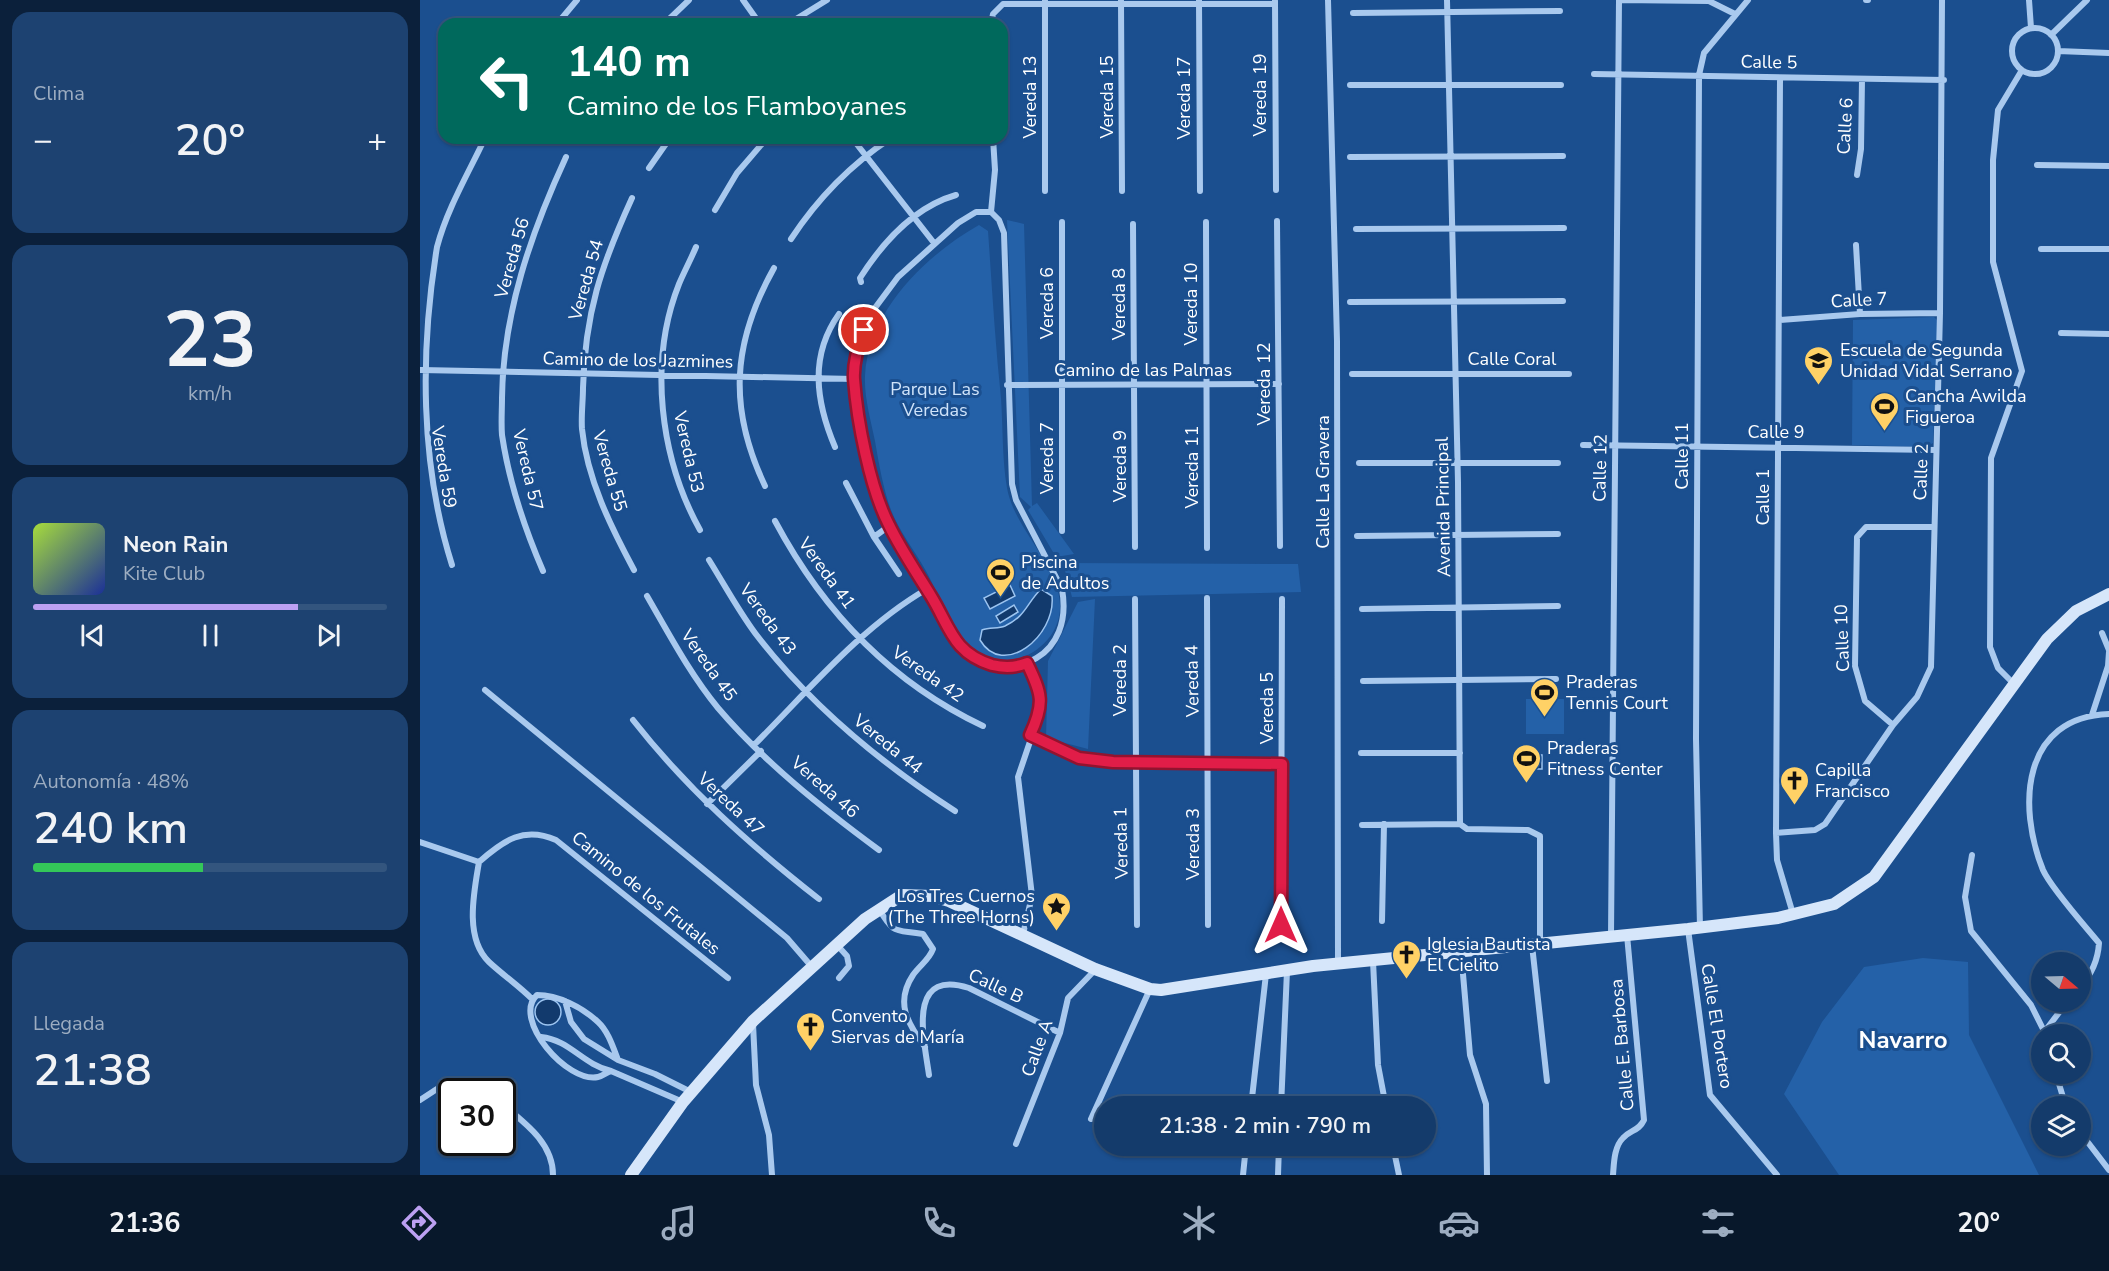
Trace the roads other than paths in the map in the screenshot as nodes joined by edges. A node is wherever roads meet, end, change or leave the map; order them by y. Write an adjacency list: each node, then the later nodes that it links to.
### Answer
1 (577, 0): 20 (street)
2 (688, 0): 21 (street)
3 (743, 0): 22 (street)
4 (827, 0): 23 (street)
5 (1328, 0): 187 (street, Calle La Gravera)
6 (1447, 0): 18 (street, Avenida Principal)
7 (1619, 0): 19 (street); 31 (street, Calle 12)
8 (1748, 0): 19 (street, Calle 11)
9 (1942, 0): 35 (street, Calle 2)
10 (2029, 0): 25 (street)
11 (2087, 0): 26 (street)
12 (1121, 1): 13 (street); 14 (street); 57 (street, Vereda 15)
13 (1044, 2): 24 (street); 54 (street, Vereda 13)
14 (1198, 2): 15 (street); 55 (street, Vereda 17)
15 (1275, 2): 56 (street, Vereda 19)
16 (1560, 11): 18 (street)
17 (1353, 13): 18 (street)
18 (1447, 13): 37 (street, Avenida Principal)
19 (1735, 14): 32 (street, Calle 11)
20 (562, 18)
21 (670, 18)
22 (756, 18)
23 (798, 18)
24 (992, 18)
25 (2031, 28): 26 (street); 29 (street)
26 (2051, 35): 27 (street)
27 (2058, 51): 28 (street); 29 (street)
28 (2109, 53)
29 (2022, 70): 146 (street)
30 (1594, 74): 31 (street, Calle 5)
31 (1618, 75): 32 (street, Calle 5); 104 (street, Calle 12)
32 (1699, 75): 33 (street, Calle 5); 105 (street, Calle 11)
33 (1780, 78): 34 (street, Calle 5); 84 (street, Calle 1)
34 (1862, 79): 35 (street, Calle 5); 53 (street, Calle 6)
35 (1944, 80): 81 (street, Calle 2)
36 (1350, 85): 37 (street)
37 (1448, 85): 38 (street); 49 (street, Avenida Principal)
38 (1561, 85)
39 (482, 144): 87 (street, Vereda 59)
40 (666, 144): 52 (street)
41 (762, 144): 60 (street)
42 (857, 144): 45 (street)
43 (882, 144): 45 (street)
44 (993, 144): 61 (street)
45 (866, 155): 62 (street); 70 (street)
46 (1563, 156): 49 (street)
47 (566, 157): 88 (street, Vereda 56)
48 (1350, 157): 49 (street)
49 (1449, 157): 69 (street, Avenida Principal)
50 (2037, 165): 51 (street)
51 (2109, 166)
52 (649, 168)
53 (1857, 175)
54 (1045, 190)
55 (1200, 190)
56 (1276, 190)
57 (1122, 191)
58 (956, 195): 62 (street)
59 (632, 198): 89 (street, Vereda 54)
60 (715, 210)
61 (991, 212): 71 (street); 99 (street)
62 (914, 217): 71 (street); 77 (street)
63 (1062, 222): 97 (street, Vereda 6)
64 (1206, 222): 101 (street, Vereda 10)
65 (1277, 222): 98 (street, Vereda 12)
66 (1133, 224): 100 (street, Vereda 8)
67 (1564, 228): 69 (street)
68 (1356, 229): 69 (street)
69 (1451, 230): 80 (street, Avenida Principal)
70 (791, 239)
71 (934, 243): 96 (street)
72 (1857, 245): 83 (street)
73 (696, 247): 93 (street, Vereda 53)
74 (2041, 249): 75 (street)
75 (2109, 249)
76 (774, 268): 94 (street)
77 (861, 282)
78 (1563, 301): 80 (street)
79 (1350, 302): 80 (street)
80 (1453, 303): 91 (street, Avenida Principal)
81 (1940, 313): 83 (street, Calle 7); 107 (street, Calle 2)
82 (839, 314): 95 (street)
83 (1860, 314): 84 (street, Calle 7)
84 (1780, 320): 106 (street, Calle 1)
85 (2061, 333): 86 (street)
86 (2109, 334)
87 (421, 370): 88 (street, Camino de los Jazmines); 126 (street, Vereda 59)
88 (502, 372): 89 (street, Camino de los Jazmines); 128 (street, Vereda 57)
89 (584, 374): 93 (street, Camino de los Jazmines); 127 (street, Vereda 55)
90 (1352, 374): 91 (street, Calle Coral)
91 (1455, 374): 92 (street, Calle Coral); 109 (street, Avenida Principal)
92 (1569, 374)
93 (662, 376): 94 (street, Camino de los Jazmines); 116 (street, Vereda 53)
94 (740, 377): 95 (street, Camino de los Jazmines); 112 (street)
95 (817, 379): 96 (street, Camino de los Jazmines); 103 (street)
96 (854, 379): 114 (street)
97 (1062, 384): 99 (street, Camino de las Palmas); 100 (street, Camino de las Palmas); 117 (street, Vereda 7)
98 (1279, 384): 101 (street, Camino de las Palmas); 122 (street, Vereda 12)
99 (1007, 385): 142 (street)
100 (1134, 385): 101 (street, Camino de las Palmas); 123 (street, Vereda 9)
101 (1206, 385): 124 (street, Vereda 11)
102 (1584, 445): 104 (street, Calle 9)
103 (835, 447)
104 (1615, 447): 105 (street, Calle 9); 182 (street, Calle 12)
105 (1697, 447): 106 (street, Calle 9); 179 (street, Calle 11)
106 (1778, 447): 107 (street, Calle 9); 167 (street, Calle 1)
107 (1936, 450): 115 (street, Calle 2)
108 (1359, 463): 109 (street)
109 (1458, 463): 110 (street); 118 (street, Avenida Principal)
110 (1558, 463)
111 (846, 483): 121 (street)
112 (765, 486)
113 (775, 521): 140 (street, Vereda 41)
114 (889, 526): 121 (street); 130 (street)
115 (1934, 526): 152 (street, Calle 2); 152 (street, Calle 10)
116 (700, 530)
117 (1062, 531)
118 (1458, 534): 119 (street); 120 (street); 136 (street, Avenida Principal)
119 (1558, 534)
120 (1357, 536)
121 (874, 537): 129 (street)
122 (1280, 546)
123 (1135, 547)
124 (1207, 548)
125 (709, 560): 148 (street, Vereda 43)
126 (452, 565)
127 (634, 570)
128 (543, 571)
129 (899, 574)
130 (927, 590): 140 (street); 142 (street)
131 (2109, 594): 146 (street)
132 (647, 596): 155 (street, Vereda 45)
133 (1207, 598): 160 (street, Vereda 4)
134 (1135, 599): 159 (street, Vereda 2)
135 (1282, 599): 161 (street, Vereda 5)
136 (1459, 606): 137 (street); 138 (street); 144 (street, Avenida Principal)
137 (1558, 606)
138 (1362, 609)
139 (2102, 633): 141 (street)
140 (860, 640): 148 (street); 153 (street, Vereda 42)
141 (2109, 651): 150 (street)
142 (1027, 663): 154 (street)
143 (1556, 679): 144 (street)
144 (1459, 680): 145 (street); 158 (street, Avenida Principal)
145 (1363, 681)
146 (2013, 683): 174 (street)
147 (485, 690): 188 (street)
148 (807, 693): 155 (street); 163 (street, Vereda 44)
149 (2109, 714): 150 (street)
150 (2092, 715): 191 (street)
151 (633, 720): 162 (street, Vereda 47)
152 (1893, 725): 167 (street, Calle 2)
153 (983, 726)
154 (1030, 735): 159 (street); 180 (street)
155 (755, 744): 156 (street, Vereda 46)
156 (761, 751): 162 (street); 169 (street, Vereda 46)
157 (1361, 753): 158 (street)
158 (1460, 753): 164 (street, Avenida Principal)
159 (1136, 761): 160 (street); 176 (street, Vereda 1)
160 (1208, 763): 161 (street); 177 (street, Vereda 3)
161 (1282, 764): 178 (street, Vereda 5)
162 (707, 804): 172 (street, Vereda 47)
163 (955, 811)
164 (1460, 824): 166 (street); 183 (street)
165 (1362, 825): 166 (street)
166 (1384, 825): 175 (street)
167 (1776, 833): 174 (street, Calle 1)
168 (420, 842): 171 (street)
169 (879, 850)
170 (1972, 855): 199 (street)
171 (479, 862): 193 (street, Camino de los Frutales); 196 (street)
172 (819, 899)
173 (879, 909): 180 (street); 184 (street); 202 (street)
174 (1793, 914): 179 (street)
175 (1382, 921)
176 (1137, 925)
177 (1208, 925)
178 (1281, 925)
179 (1694, 928): 181 (street); 229 (street, Calle El Portero)
180 (1023, 934): 189 (street)
181 (1628, 935): 182 (street); 228 (street, Calle E. Barbosa)
182 (1611, 936): 183 (street)
183 (1536, 943): 185 (street); 206 (street)
184 (837, 945): 188 (street); 194 (street)
185 (1461, 950): 186 (street); 227 (street)
186 (1373, 961): 187 (street); 210 (street)
187 (1338, 964): 190 (street)
188 (812, 967): 198 (street)
189 (1095, 969): 195 (street); 200 (street, Calle A)
190 (1287, 970): 192 (street); 209 (street)
191 (2091, 973)
192 (1266, 974): 195 (street); 208 (street)
193 (728, 978)
194 (838, 978)
195 (1150, 990): 214 (street)
196 (532, 999): 197 (street); 201 (street)
197 (565, 1001): 203 (street); 203 (street)
198 (753, 1021): 211 (street); 223 (street)
199 (2041, 1024)
200 (1060, 1033): 202 (street, Calle B); 215 (street, Calle A)
201 (541, 1036): 204 (street); 204 (street)
202 (925, 1047): 205 (street, Calle B)
203 (618, 1060): 211 (street)
204 (611, 1071): 211 (street)
205 (928, 1075)
206 (1546, 1081)
207 (438, 1088): 212 (street)
208 (1252, 1096)
209 (1281, 1096)
210 (1384, 1096)
211 (687, 1097): 222 (street)
212 (420, 1100)
213 (516, 1116): 221 (street)
214 (1091, 1119)
215 (1016, 1144)
216 (2091, 1146): 220 (street)
217 (1245, 1156): 224 (street)
218 (1279, 1156): 225 (street)
219 (1394, 1156): 226 (street)
220 (2109, 1170)
221 (553, 1175)
222 (631, 1175)
223 (772, 1175)
224 (1243, 1175)
225 (1278, 1175)
226 (1399, 1175)
227 (1487, 1175)
228 (1613, 1175)
229 (1777, 1175)

